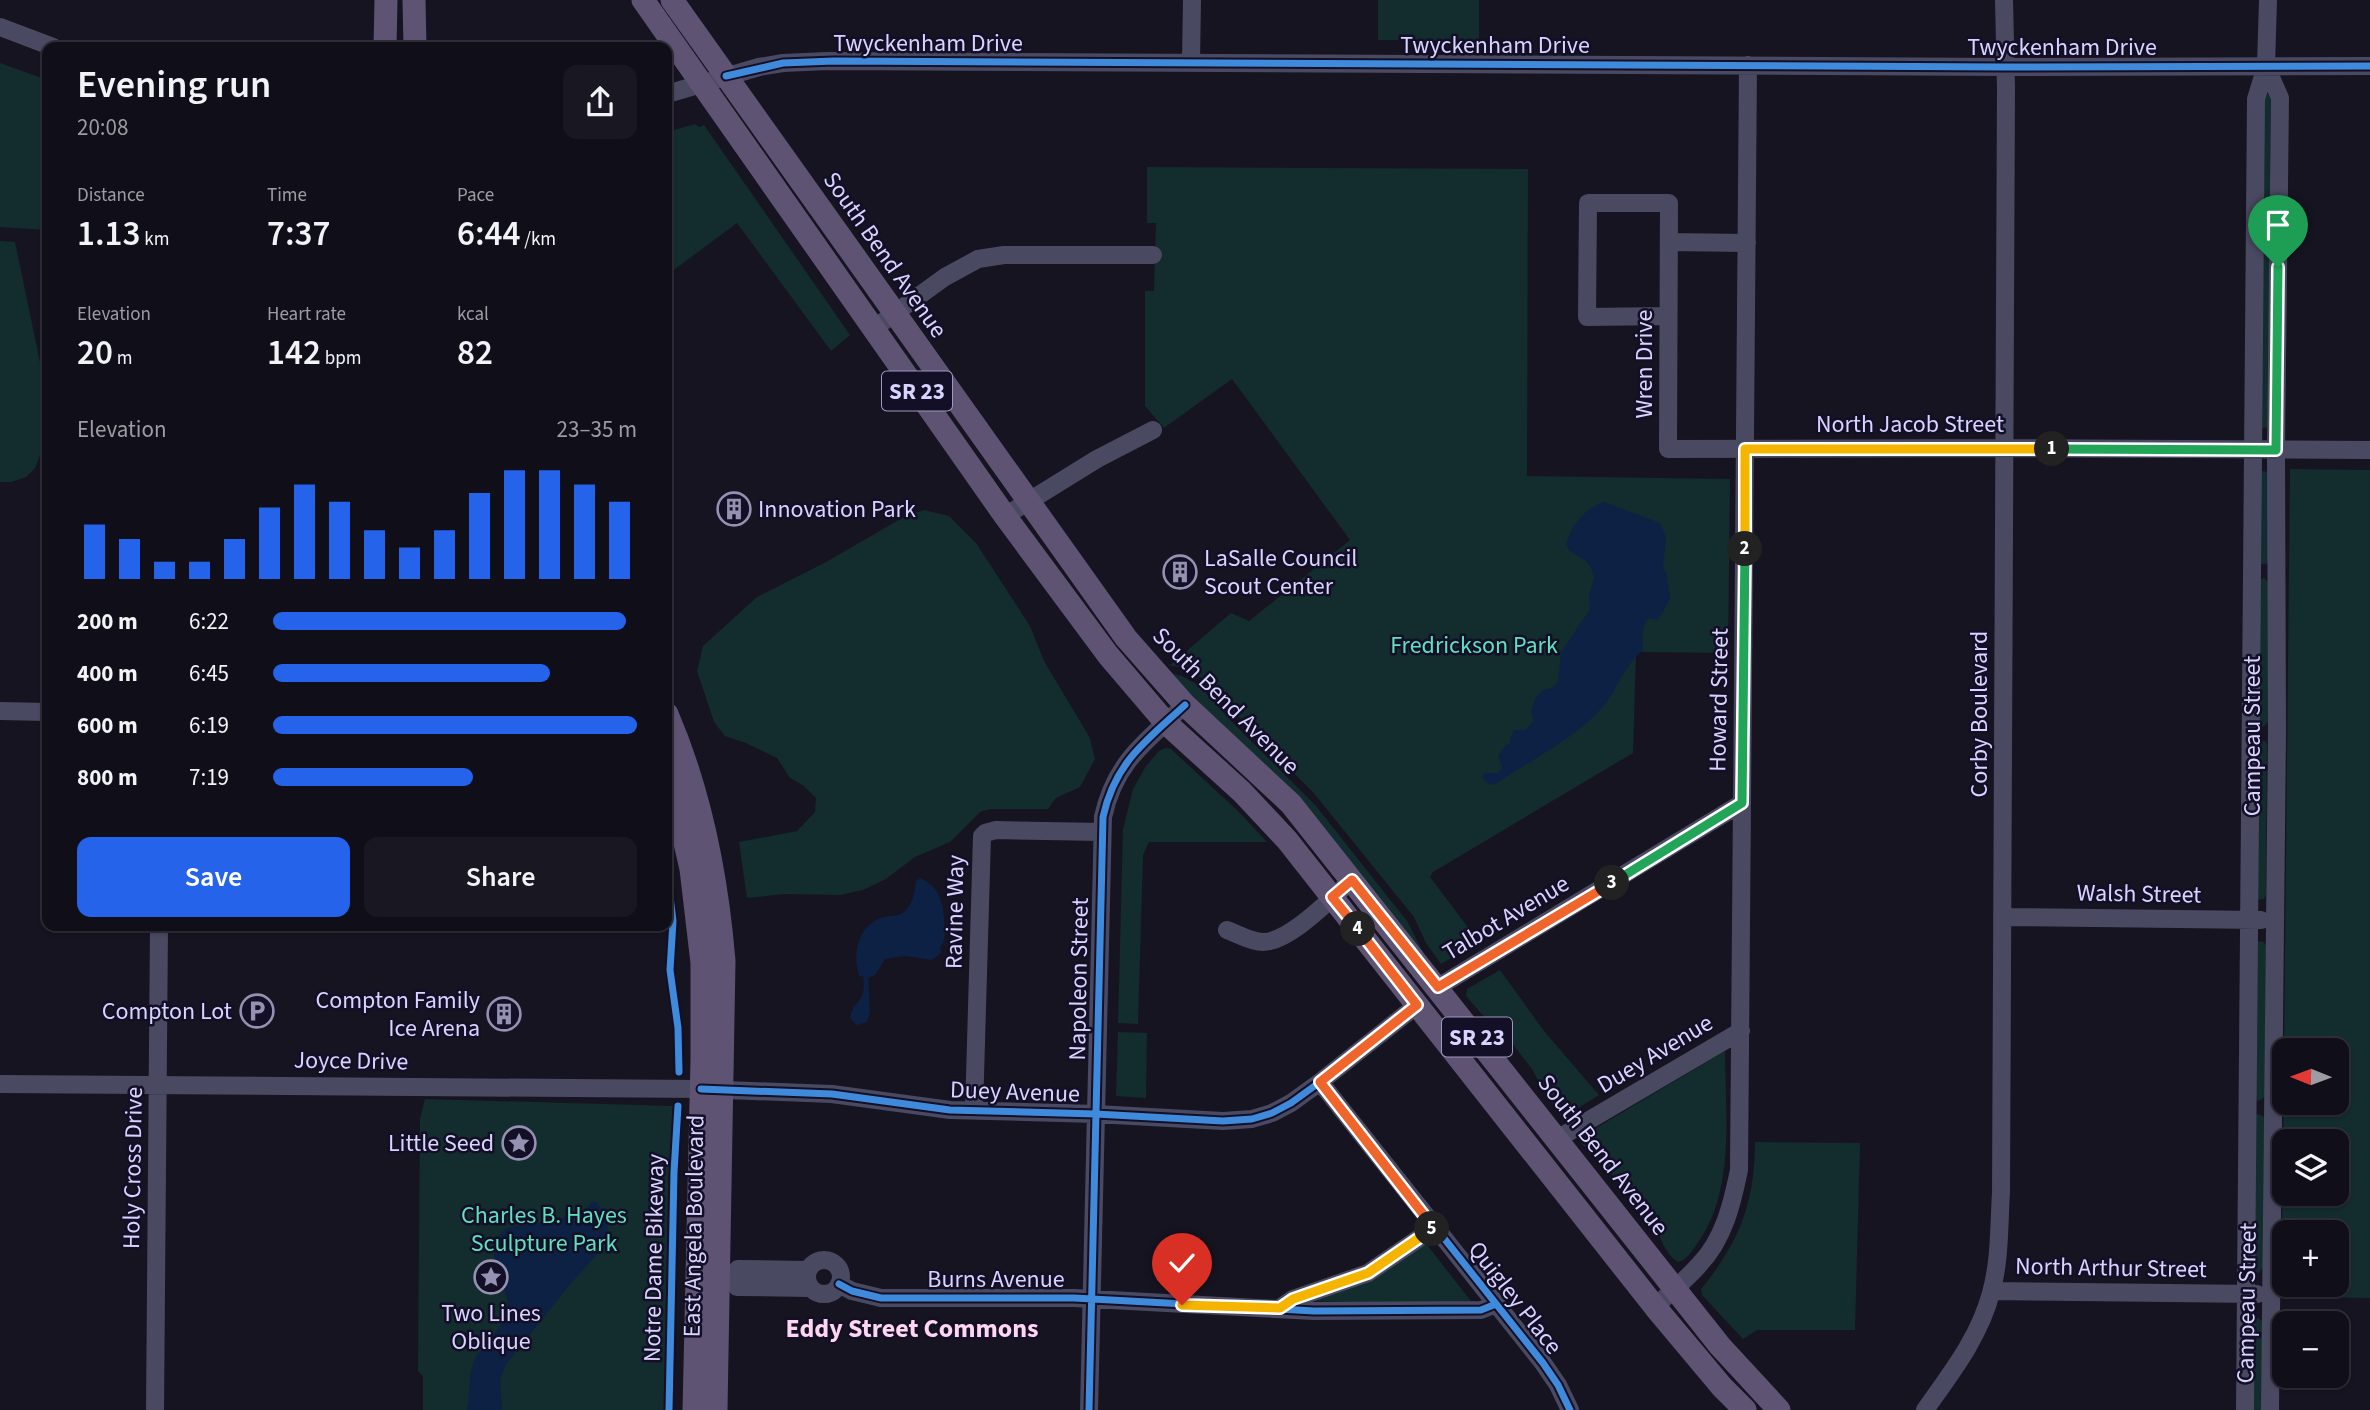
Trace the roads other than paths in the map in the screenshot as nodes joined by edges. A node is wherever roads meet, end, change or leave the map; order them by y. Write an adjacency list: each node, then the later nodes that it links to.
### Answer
1 (386, 0): 9 (main road)
2 (414, 0): 10 (main road)
3 (643, 0): 18 (main road, SR 23)
4 (672, 0): 17 (main road, South Bend Avenue / SR 23)
5 (1192, 0): 12 (street)
6 (2004, 0): 16 (street, Corby Boulevard)
7 (2268, 0): 14 (street, Campeau Street)
8 (0, 27): 11 (street)
9 (385, 42)
10 (415, 42)
11 (42, 43)
12 (1191, 63): 13 (street, Twyckenham Drive); 17 (street, Twyckenham Drive)
13 (1748, 65): 16 (street, Twyckenham Drive); 21 (street, Howard Street)
14 (2266, 66): 15 (street, Twyckenham Drive); 16 (street, Twyckenham Drive); 29 (street, Campeau Street); 30 (street, Campeau Street)
15 (2370, 66)
16 (2006, 67): 27 (street, Corby Boulevard)
17 (726, 76): 18 (street, Twyckenham Drive); 23 (main road, South Bend Avenue / SR 23)
18 (701, 83): 19 (street, Twyckenham Drive); 25 (main road, SR 23)
19 (672, 92)
20 (1669, 242): 21 (street); 24 (street, Wren Drive); 24 (street, Wren Drive)
21 (1746, 243): 28 (street, Howard Street)
22 (1153, 256): 23 (street)
23 (894, 313): 25 (street); 32 (main road, South Bend Avenue / SR 23)
24 (1668, 316): 28 (street, Wren Drive)
25 (873, 329): 33 (main road, SR 23)
26 (1153, 430): 32 (street)
27 (2004, 448): 28 (street, North Jacob Street); 29 (street, North Jacob Street); 44 (street, Corby Boulevard)
28 (1745, 449): 40 (street, Howard Street)
29 (2253, 450): 30 (street, North Jacob Street); 45 (street, Campeau Street)
30 (2276, 450): 31 (street, North Jacob Street); 46 (street, Campeau Street)
31 (2370, 450)
32 (1028, 502): 33 (street); 34 (main road, South Bend Avenue / SR 23)
33 (1005, 516): 37 (main road, SR 23)
34 (1185, 705): 37 (street, Napoleon Street); 42 (main road, South Bend Avenue / SR 23)
35 (0, 711): 36 (street)
36 (42, 712)
37 (1166, 723): 41 (street, Napoleon Street); 43 (main road, SR 23)
38 (672, 729): 55 (main road, East Angela Boulevard)
39 (672, 791): 55 (main road, East Angela Boulevard)
40 (1742, 803): 49 (street, Talbot Avenue); 51 (street, Howard Street)
41 (1102, 832): 56 (street, Ravine Way); 57 (street, Napoleon Street)
42 (1352, 880): 43 (street); 49 (main road, South Bend Avenue / SR 23)
43 (1332, 897): 47 (street); 50 (main road, SR 23)
44 (2002, 917): 45 (street, Walsh Street); 64 (street, Corby Boulevard)
45 (2250, 919): 46 (street, Walsh Street); 65 (street, Campeau Street)
46 (2275, 920): 66 (street, Campeau Street)
47 (1227, 930)
48 (159, 931): 54 (street, Holy Cross Drive)
49 (1438, 987): 58 (main road, South Bend Avenue / SR 23)
50 (1417, 1005): 52 (street, Duey Avenue); 69 (main road, SR 23)
51 (1741, 1031): 58 (street, Duey Avenue); 63 (street, Howard Street)
52 (1320, 1082): 57 (street, Duey Avenue); 59 (street, Quigley Place)
53 (0, 1084): 54 (street, Joyce Drive)
54 (158, 1084): 55 (street, Joyce Drive); 71 (street, Holy Cross Drive)
55 (712, 1089): 56 (street, Duey Avenue); 60 (main road, East Angela Boulevard); 72 (main road, East Angela Boulevard)
56 (974, 1111): 57 (street, Duey Avenue)
57 (1096, 1114): 67 (street, Napoleon Street)
58 (1558, 1139): 63 (main road, South Bend Avenue / SR 23)
59 (1434, 1228): 68 (street, Quigley Place); 70 (street, Burns Avenue)
60 (725, 1278): 61 (street); 73 (main road, East Angela Boulevard)
61 (809, 1279): 62 (street); 62 (street)
62 (839, 1284): 67 (street, Burns Avenue)
63 (1675, 1288): 69 (street, Howard Street); 77 (main road, South Bend Avenue / SR 23)
64 (1992, 1291): 65 (street, North Arthur Street); 78 (street, Corby Boulevard)
65 (2247, 1294): 66 (street, North Arthur Street); 79 (street, Campeau Street)
66 (2271, 1294): 80 (street, Campeau Street)
67 (1092, 1299): 70 (street, Burns Avenue); 74 (street, Napoleon Street)
68 (1496, 1304): 70 (street, Burns Avenue); 75 (street, Quigley Place)
69 (1655, 1307): 76 (main road, SR 23)
70 (1280, 1308)
71 (155, 1410)
72 (694, 1410)
73 (716, 1410)
74 (1089, 1410)
75 (1570, 1410)
76 (1745, 1410)
77 (1779, 1410)
78 (1925, 1410)
79 (2245, 1410)
80 (2270, 1410)

